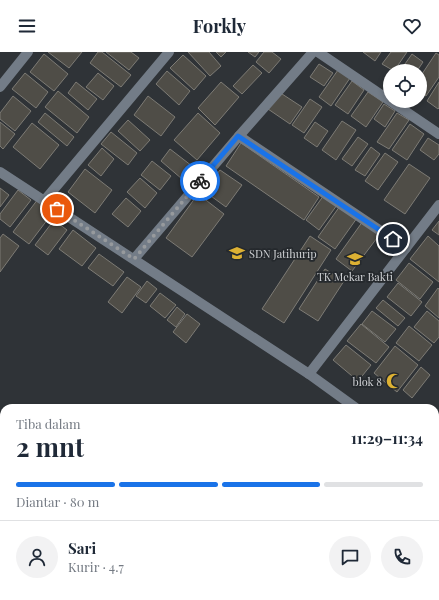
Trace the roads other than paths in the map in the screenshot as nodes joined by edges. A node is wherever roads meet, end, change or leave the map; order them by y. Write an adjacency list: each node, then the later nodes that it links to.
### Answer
1 (28, 52): 5 (street)
2 (169, 52): 9 (street)
3 (313, 52): 7 (street)
4 (318, 52): 6 (street)
5 (0, 87)
6 (439, 134)
7 (238, 136): 11 (street); 12 (street)
8 (0, 172): 9 (street)
9 (44, 200): 12 (street)
10 (439, 205): 11 (street)
11 (406, 248): 13 (street)
12 (134, 259): 13 (street)
13 (309, 374): 14 (street)
14 (350, 404)

